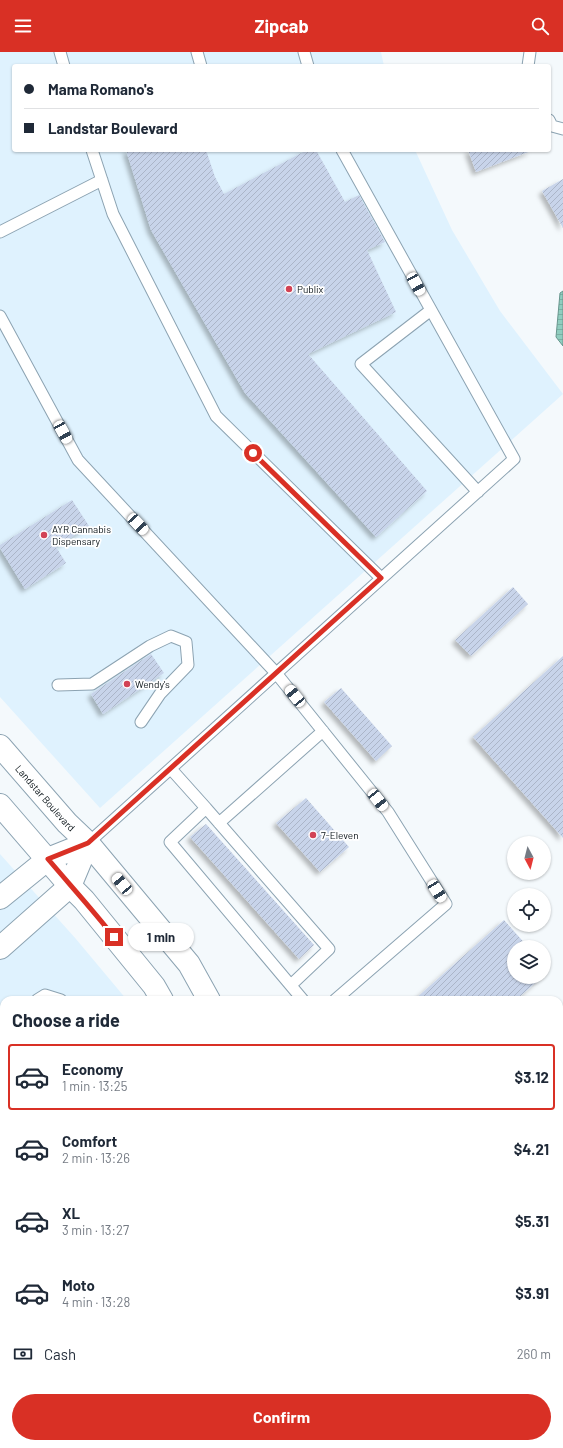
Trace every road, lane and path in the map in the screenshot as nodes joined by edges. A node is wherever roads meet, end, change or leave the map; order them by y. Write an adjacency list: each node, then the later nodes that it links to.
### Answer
1 (60, 52): 5 (lane)
2 (197, 52): 6 (lane)
3 (304, 52): 7 (lane)
4 (530, 52): 8 (lane)
5 (63, 64)
6 (200, 64)
7 (307, 64)
8 (528, 64)
9 (551, 124): 10 (lane)
10 (563, 129)
11 (93, 152): 13 (lane)
12 (343, 152): 15 (lane)
13 (102, 180): 14 (lane); 18 (lane)
14 (0, 232)
15 (431, 310): 17 (lane); 17 (lane)
16 (0, 316): 19 (lane)
17 (478, 492): 18 (lane)
18 (381, 578): 19 (lane)
19 (276, 673): 22 (lane); 24 (lane)
20 (58, 685): 21 (lane)
21 (141, 722)
22 (323, 731): 27 (lane); 37 (lane)
23 (0, 746): 28 (main road, Landstar Boulevard)
24 (170, 769): 26 (lane); 28 (lane)
25 (0, 805): 29 (main road)
26 (206, 808): 27 (lane); 33 (lane)
27 (219, 823): 33 (lane)
28 (88, 843): 29 (main road); 30 (main road); 35 (main road, Landstar Boulevard)
29 (48, 859): 30 (main road); 31 (main road)
30 (70, 886): 32 (main road); 34 (main road)
31 (0, 898)
32 (0, 948)
33 (290, 985): 36 (lane)
34 (160, 996)
35 (208, 996)
36 (300, 996)
37 (340, 996)

